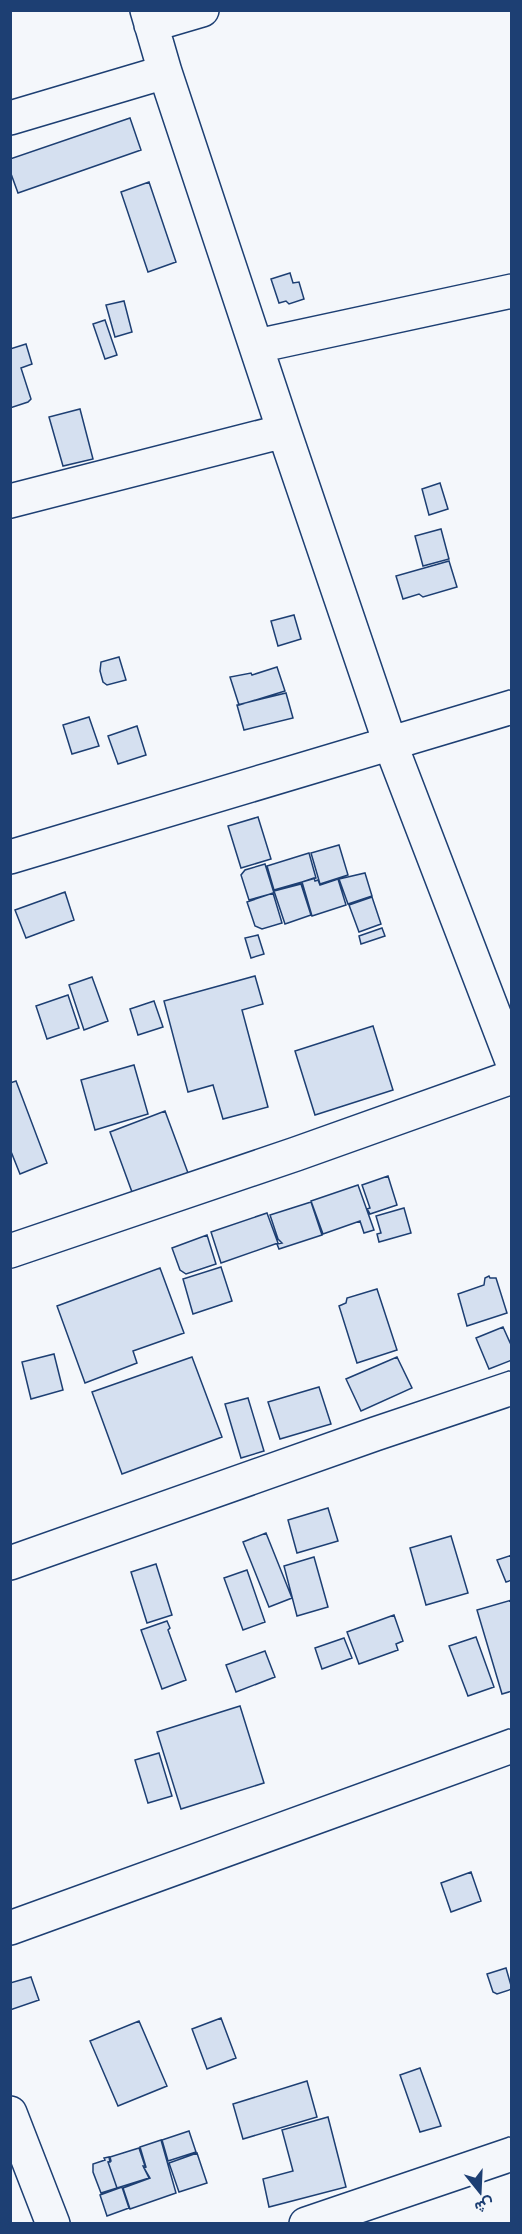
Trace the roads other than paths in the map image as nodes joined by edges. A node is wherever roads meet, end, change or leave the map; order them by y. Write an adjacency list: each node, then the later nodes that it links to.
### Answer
1 (202, 10): 2 (street)
2 (149, 18): 3 (street)
3 (165, 72): 4 (street); 6 (street)
4 (10, 118)
5 (512, 291): 6 (street)
6 (257, 346): 7 (street)
7 (284, 431): 8 (street); 10 (street)
8 (10, 501)
9 (512, 707): 10 (street)
10 (390, 743): 11 (street); 12 (street)
11 (10, 857)
12 (512, 1061)
13 (512, 1077): 14 (street)
14 (10, 1251)
15 (512, 1388): 16 (street)
16 (10, 1563)
17 (512, 1746): 18 (street)
18 (10, 1928)
19 (10, 2113): 21 (street)
20 (512, 2154): 22 (street)
21 (53, 2223)
22 (306, 2223)

